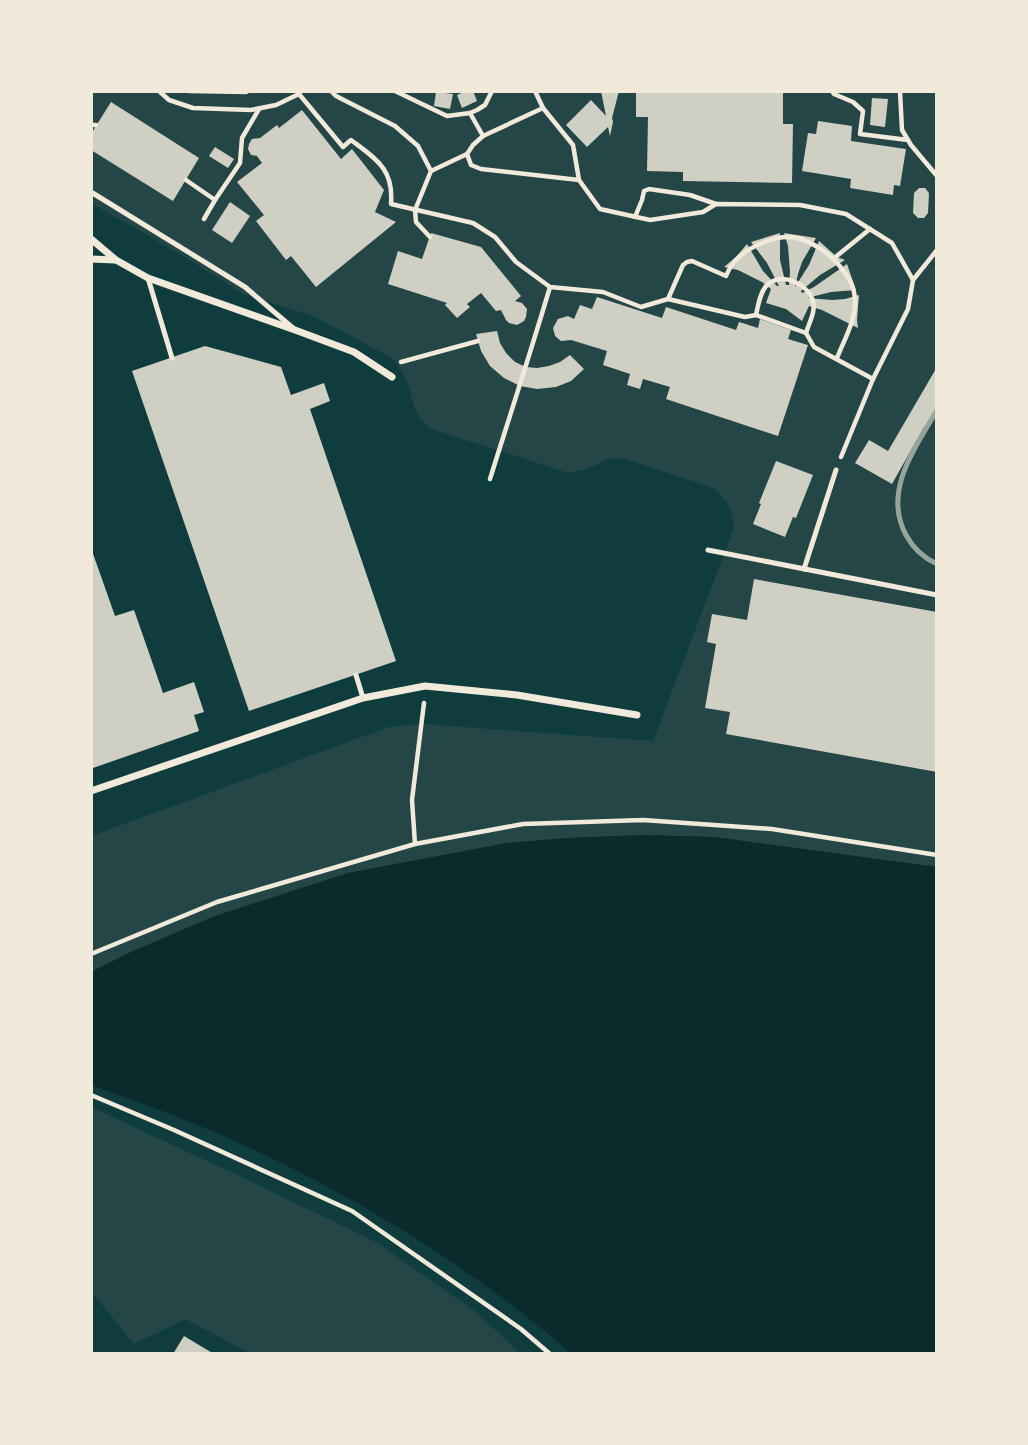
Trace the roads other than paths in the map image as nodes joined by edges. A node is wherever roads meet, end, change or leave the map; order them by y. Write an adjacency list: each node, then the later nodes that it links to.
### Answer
1 (91, 192): 6 (lane)
2 (91, 239): 4 (street)
3 (91, 260): 4 (street)
4 (116, 260): 5 (street)
5 (148, 278): 6 (street); 7 (lane)
6 (295, 330): 8 (street)
7 (172, 358)
8 (392, 377)
9 (836, 470): 11 (lane)
10 (708, 550): 11 (lane)
11 (804, 569): 12 (lane)
12 (937, 595)
13 (356, 675): 14 (lane)
14 (363, 698): 15 (street); 16 (street)
15 (637, 715)
16 (91, 791)

